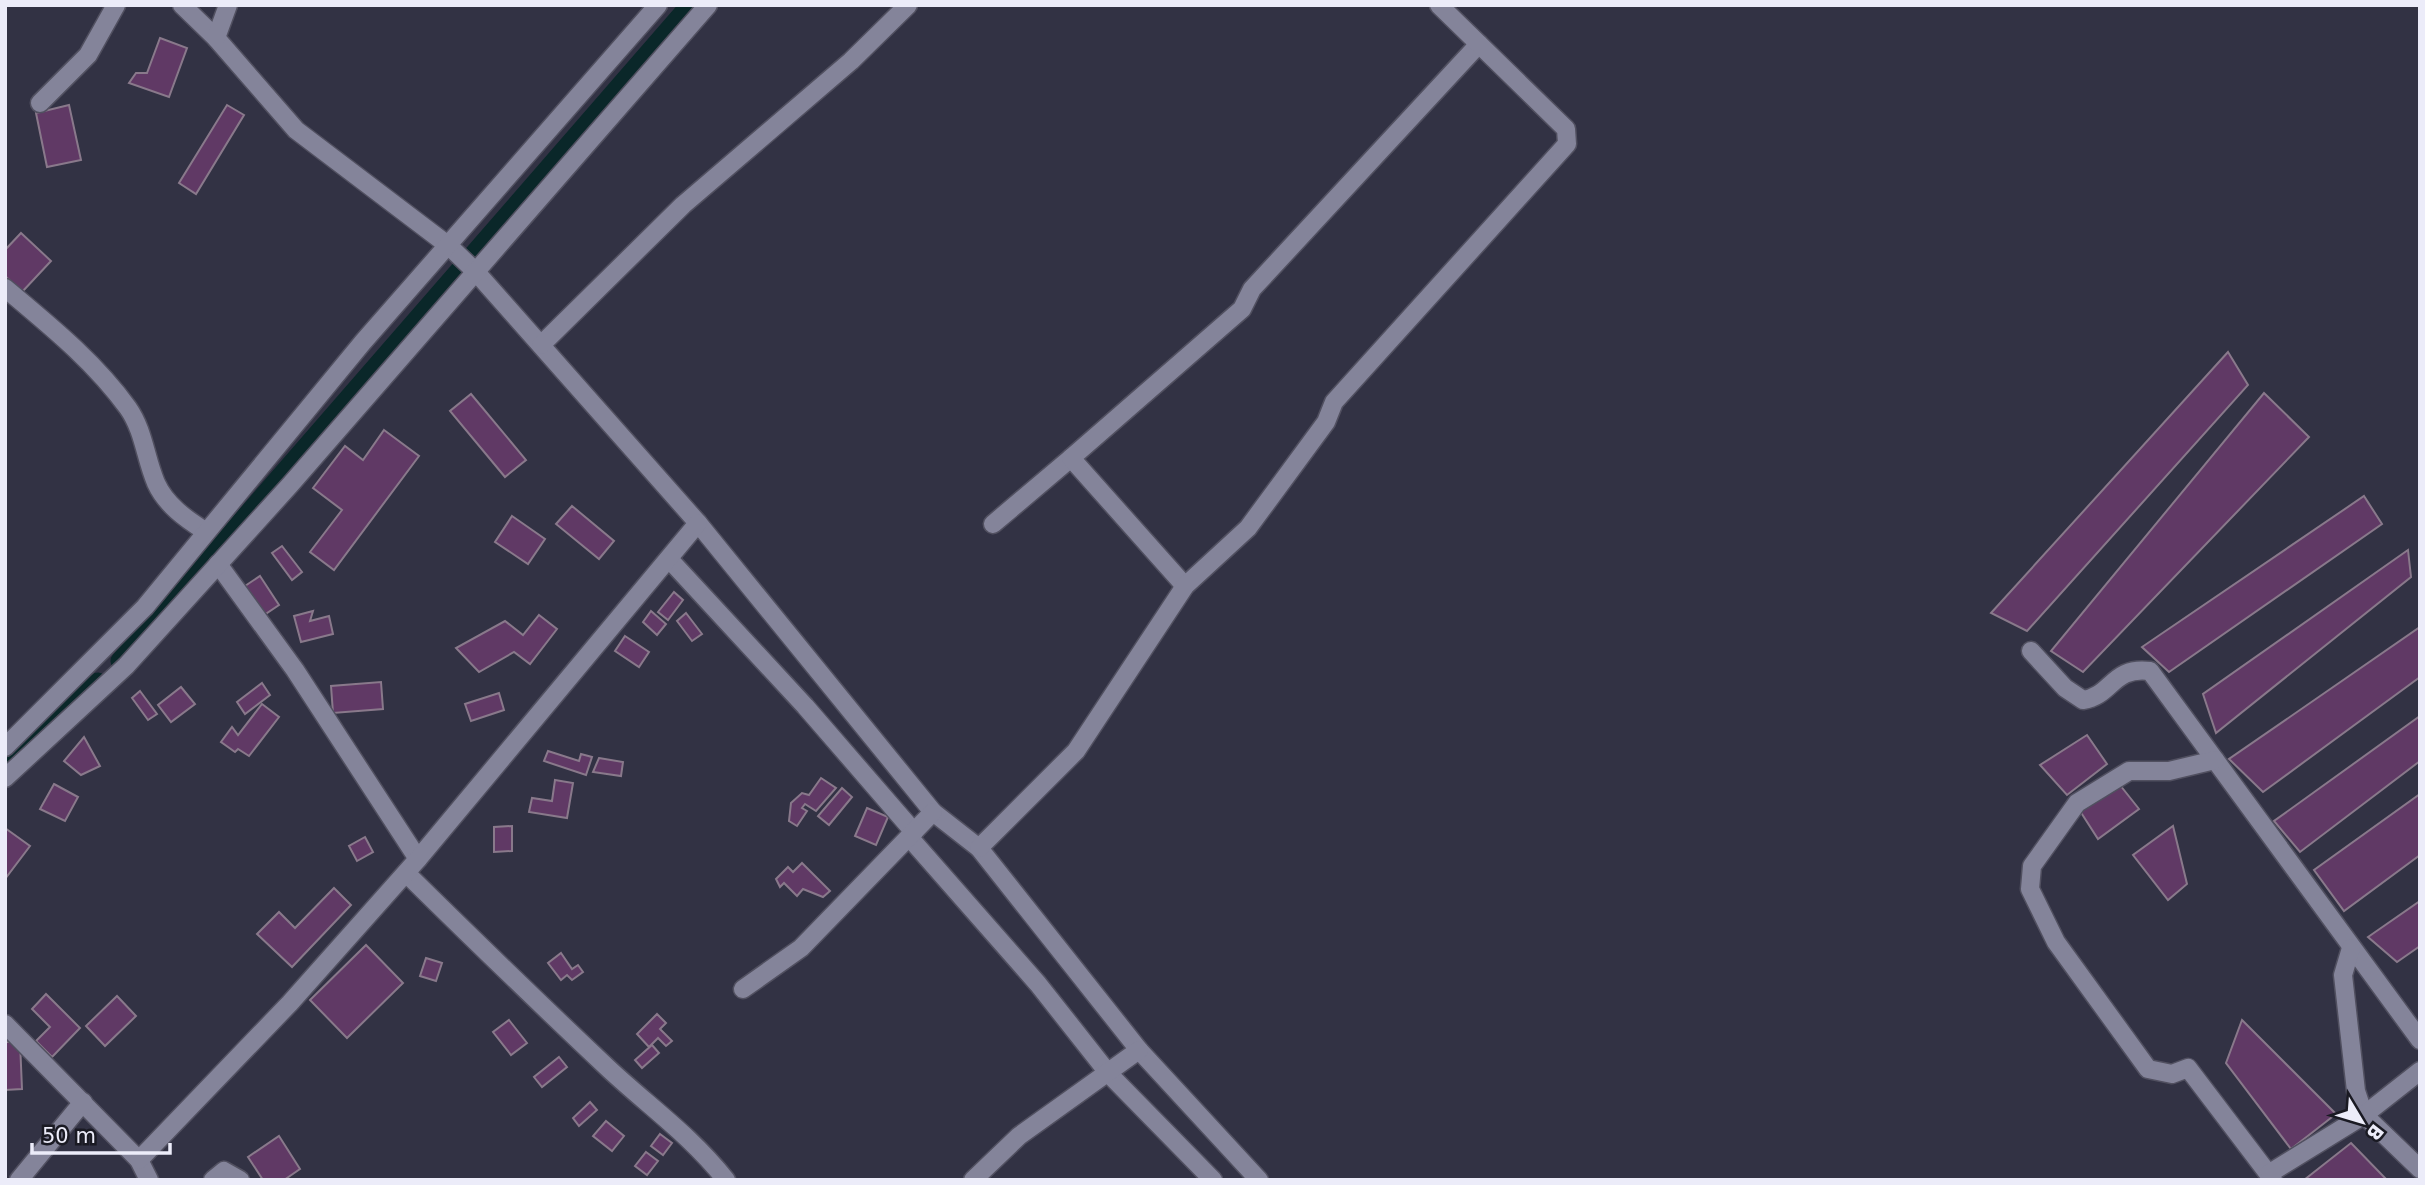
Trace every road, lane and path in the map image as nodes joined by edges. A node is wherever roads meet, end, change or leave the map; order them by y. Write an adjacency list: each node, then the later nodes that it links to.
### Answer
1 (116, 5): 10 (street)
2 (182, 5): 8 (street)
3 (228, 5): 8 (street)
4 (658, 5): 11 (street)
5 (708, 5): 12 (street)
6 (908, 5): 14 (street)
7 (1439, 5): 9 (street)
8 (216, 38): 11 (street)
9 (1479, 44): 15 (street); 21 (street)
10 (40, 103)
11 (449, 246): 12 (street); 18 (street)
12 (476, 272): 14 (street); 20 (street)
13 (5, 288): 18 (street)
14 (541, 345): 16 (street)
15 (1071, 458): 17 (street); 21 (street)
16 (698, 523): 19 (street); 26 (street)
17 (993, 523)
18 (205, 531): 23 (street)
19 (669, 559): 27 (street); 29 (street)
20 (218, 564): 25 (street); 29 (street)
21 (1185, 586): 28 (street)
22 (2031, 651): 24 (street)
23 (5, 747)
24 (2216, 760): 30 (street); 41 (street)
25 (5, 778)
26 (933, 812): 27 (street); 28 (street)
27 (911, 835): 31 (street); 36 (street)
28 (979, 848): 34 (street)
29 (412, 866): 39 (street); 46 (street)
30 (2351, 948): 33 (street); 38 (street)
31 (743, 989)
32 (5, 1024): 37 (street)
33 (2420, 1040)
34 (1139, 1050): 36 (street); 49 (street)
35 (2420, 1071): 38 (street)
36 (1109, 1074): 47 (street); 48 (street)
37 (83, 1102): 39 (street); 42 (street)
38 (2364, 1115): 40 (street); 41 (street)
39 (139, 1160): 43 (street)
40 (2420, 1169)
41 (2271, 1176)
42 (19, 1180)
43 (149, 1180)
44 (213, 1180): 45 (street)
45 (240, 1180)
46 (726, 1180)
47 (973, 1180)
48 (1213, 1180)
49 (1259, 1180)

